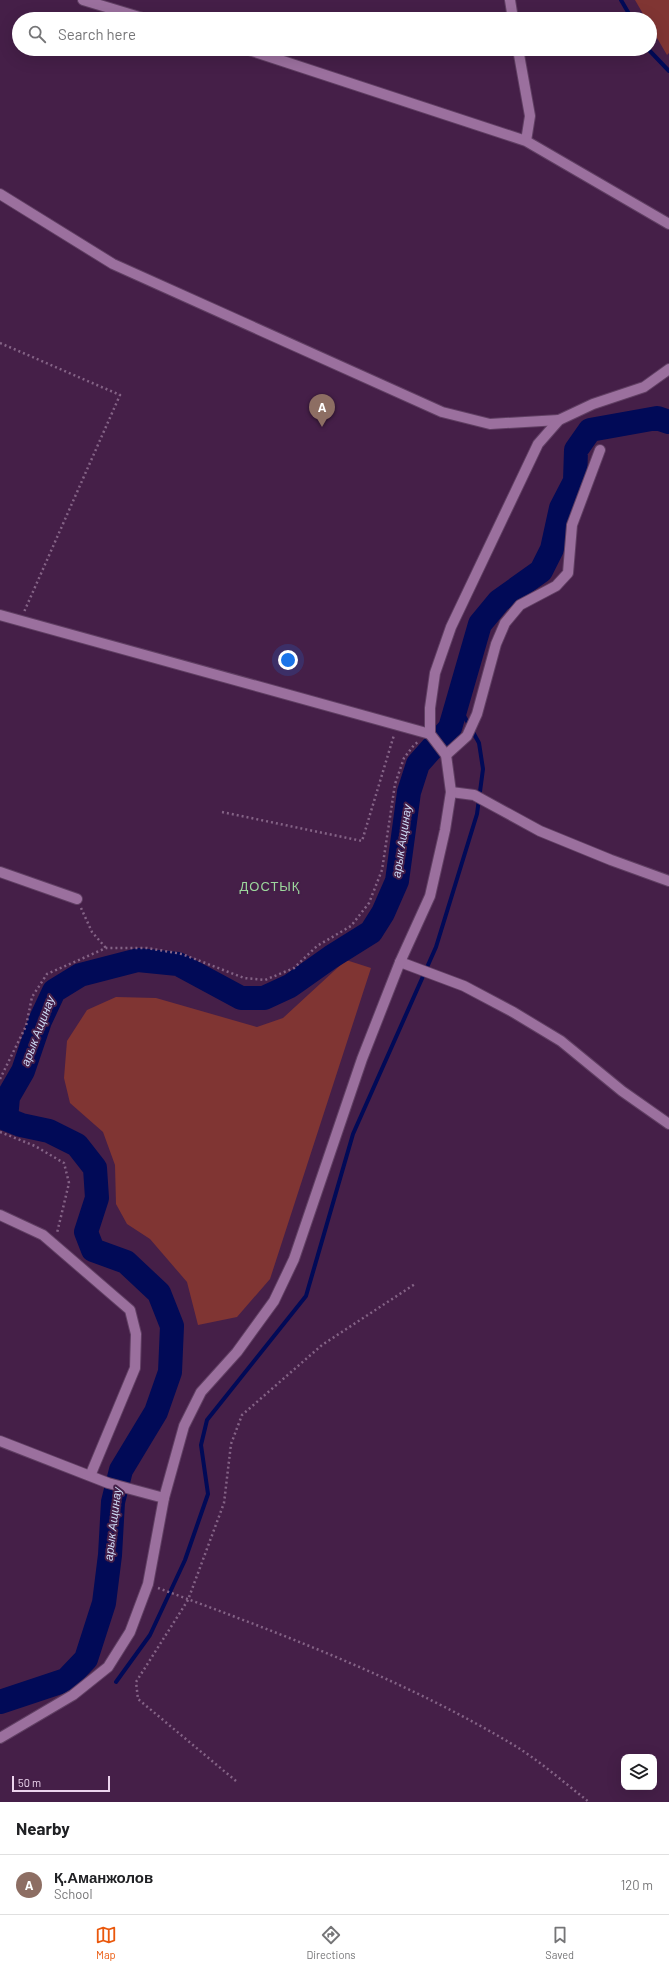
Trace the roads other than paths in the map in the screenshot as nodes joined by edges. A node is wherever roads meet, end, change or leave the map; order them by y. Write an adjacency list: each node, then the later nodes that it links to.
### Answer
1 (83, 0): 3 (street)
2 (510, 0): 4 (street)
3 (123, 12)
4 (512, 12)
5 (267, 56): 7 (street)
6 (519, 56): 7 (street)
7 (526, 141): 9 (street)
8 (0, 194): 11 (street)
9 (669, 224)
10 (669, 369): 11 (street)
11 (559, 420): 14 (street)
12 (600, 450): 15 (street)
13 (0, 615): 14 (street)
14 (430, 734): 15 (street)
15 (446, 755): 16 (street)
16 (451, 792): 18 (street); 20 (street)
17 (0, 872): 19 (street)
18 (669, 881)
19 (76, 899)
20 (400, 962): 21 (street); 25 (street)
21 (669, 1124)
22 (0, 1215): 24 (street)
23 (0, 1441): 24 (street)
24 (90, 1476): 25 (street)
25 (164, 1498): 26 (street)
26 (0, 1738)

